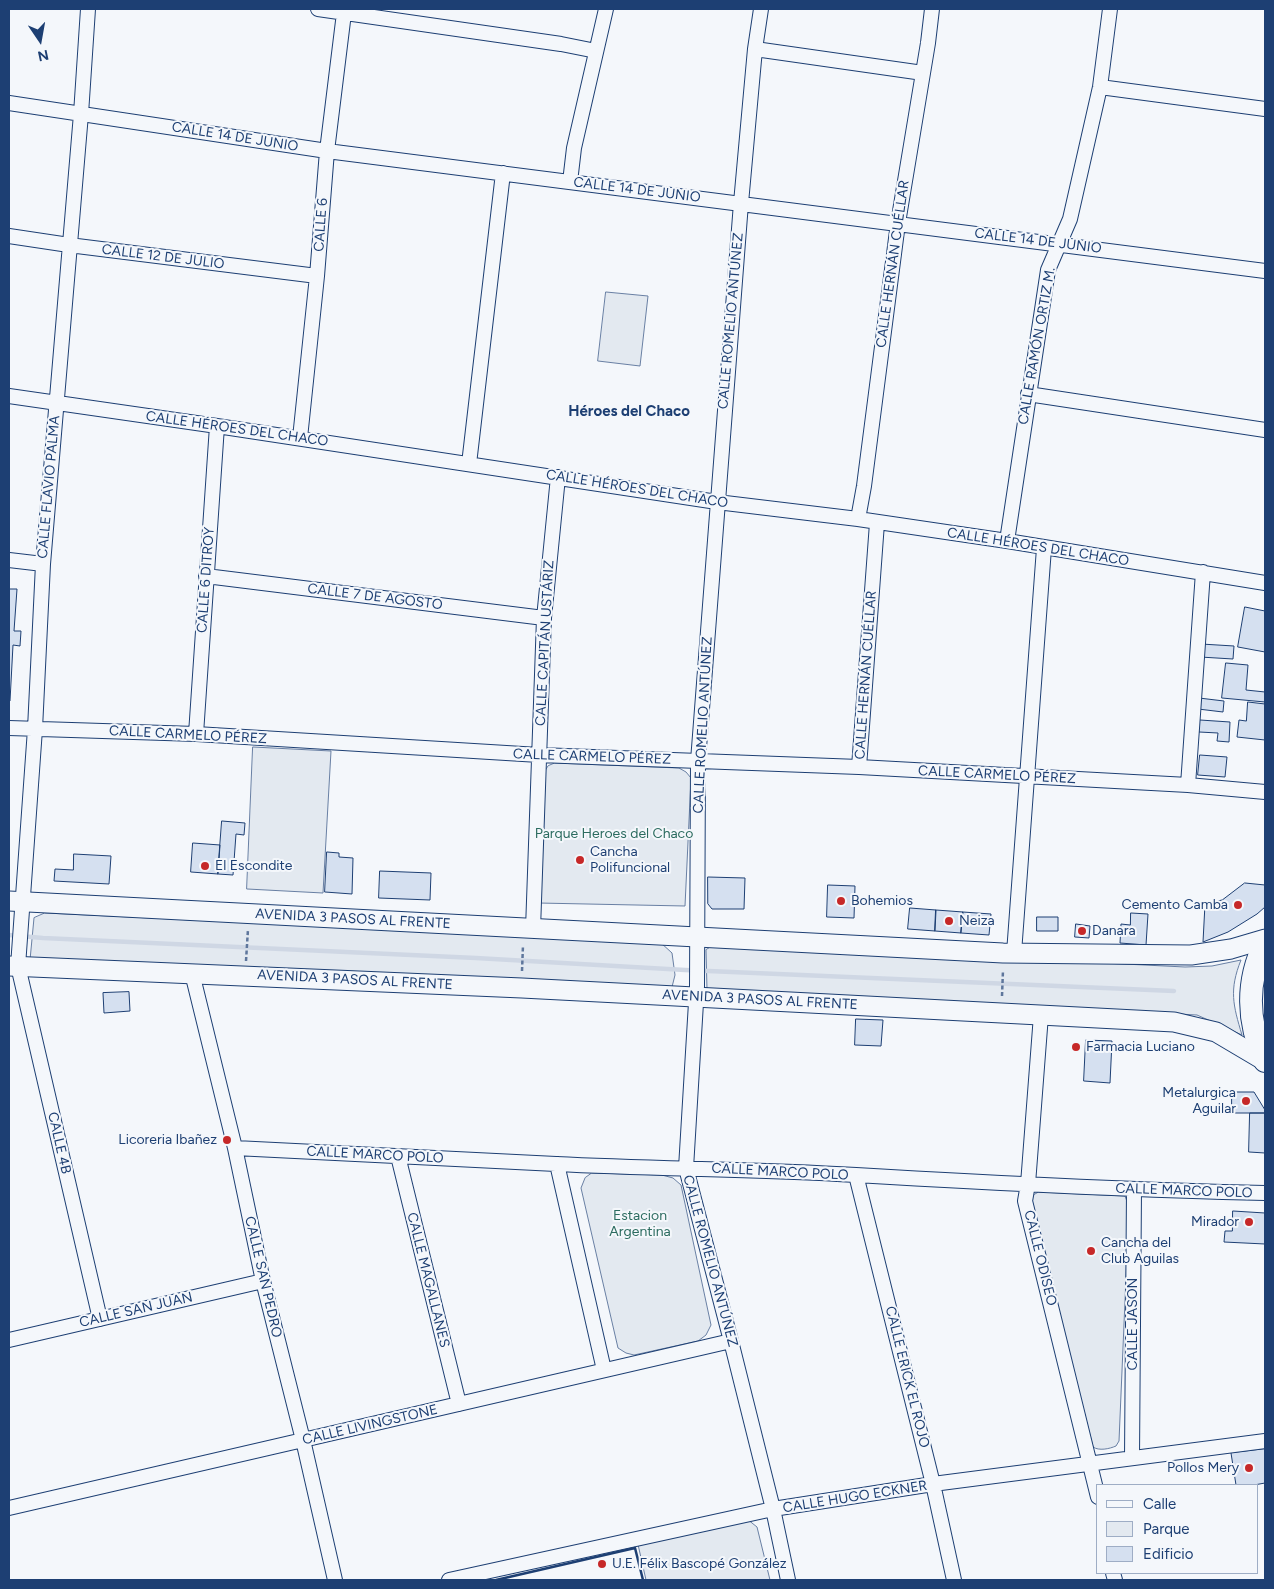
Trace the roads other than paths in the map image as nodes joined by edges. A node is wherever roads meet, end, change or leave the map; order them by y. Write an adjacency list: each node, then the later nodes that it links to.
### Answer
1 (88, 9): 14 (street, CALLE FLAVIO PALMA)
2 (318, 9): 7 (street)
3 (606, 9): 9 (street)
4 (761, 9): 8 (street, CALLE ROMELIO ANTÚNEZ)
5 (932, 9): 10 (street, CALLE HERNÁN CUÉLLAR)
6 (1110, 9): 11 (street, CALLE RAMÓN ORTIZ M.)
7 (344, 12): 9 (street); 15 (street, CALLE 6)
8 (755, 48): 10 (street); 18 (street, CALLE ROMELIO ANTÚNEZ)
9 (596, 51): 17 (street)
10 (923, 73): 19 (street, CALLE HERNÁN CUÉLLAR)
11 (1100, 87): 13 (street); 21 (street, CALLE RAMÓN ORTIZ M.)
12 (9, 103): 14 (street, CALLE 14 DE JUNIO)
13 (1265, 109)
14 (81, 114): 15 (street, CALLE 14 DE JUNIO); 22 (street, CALLE FLAVIO PALMA)
15 (327, 151): 16 (street, CALLE 14 DE JUNIO); 24 (street, CALLE 6)
16 (503, 173): 17 (street, CALLE 14 DE JUNIO); 31 (street)
17 (570, 182): 18 (street, CALLE 14 DE JUNIO)
18 (741, 203): 19 (street, CALLE 14 DE JUNIO); 33 (street, CALLE ROMELIO ANTÚNEZ)
19 (898, 223): 21 (street, CALLE 14 DE JUNIO); 34 (street, CALLE HERNÁN CUÉLLAR)
20 (9, 236): 22 (street, CALLE 12 DE JULIO)
21 (1059, 244): 23 (street, CALLE 14 DE JUNIO); 25 (street, CALLE RAMÓN ORTIZ M.)
22 (69, 245): 24 (street, CALLE 12 DE JULIO); 27 (street, CALLE FLAVIO PALMA)
23 (1265, 270)
24 (318, 276): 30 (street, CALLE 6)
25 (1028, 394): 29 (street); 36 (street, CALLE RAMÓN ORTIZ M.)
26 (9, 396): 27 (street, CALLE HÉROES DEL CHACO)
27 (56, 403): 28 (street, CALLE HÉROES DEL CHACO); 39 (street, CALLE FLAVIO PALMA)
28 (217, 426): 30 (street, CALLE HÉROES DEL CHACO); 41 (street, CALLE 6 DITROY)
29 (1265, 430)
30 (300, 438): 31 (street, CALLE HÉROES DEL CHACO)
31 (469, 464): 32 (street, CALLE HÉROES DEL CHACO)
32 (558, 477): 33 (street, CALLE HÉROES DEL CHACO); 43 (street, CALLE CAPITÁN USTÁRIZ)
33 (717, 502): 34 (street, CALLE HÉROES DEL CHACO); 48 (street, CALLE ROMELIO ANTÚNEZ)
34 (858, 519): 35 (street, CALLE HÉROES DEL CHACO)
35 (877, 523): 36 (street, CALLE HÉROES DEL CHACO); 49 (street, CALLE HERNÁN CUÉLLAR)
36 (1007, 541): 37 (street, CALLE HÉROES DEL CHACO)
37 (1044, 548): 40 (street, CALLE HÉROES DEL CHACO); 50 (street)
38 (9, 560): 39 (street)
39 (43, 564): 45 (street, CALLE FLAVIO PALMA)
40 (1203, 572): 42 (street, CALLE HÉROES DEL CHACO); 51 (street)
41 (206, 576): 43 (street, CALLE 7 DE AGOSTO); 46 (street, CALLE 6 DITROY)
42 (1265, 583)
43 (544, 618): 47 (street, CALLE CAPITÁN USTÁRIZ)
44 (9, 728): 45 (street, CALLE CARMELO PÉREZ)
45 (35, 729): 46 (street, CALLE CARMELO PÉREZ); 53 (street, CALLE FLAVIO PALMA)
46 (196, 734): 47 (street, CALLE CARMELO PÉREZ)
47 (539, 755): 48 (street, CALLE CARMELO PÉREZ); 54 (street, CALLE CAPITÁN USTÁRIZ)
48 (698, 762): 49 (street, CALLE CARMELO PÉREZ); 57 (street, CALLE ROMELIO ANTÚNEZ)
49 (859, 767): 50 (street, CALLE CARMELO PÉREZ)
50 (1028, 777): 51 (street, CALLE CARMELO PÉREZ); 58 (street)
51 (1188, 785): 52 (street, CALLE CARMELO PÉREZ)
52 (1265, 792)
53 (17, 908): 54 (main road, AVENIDA 3 PASOS AL FRENTE); 59 (street, CALLE FLAVIO PALMA)
54 (533, 928): 57 (main road, AVENIDA 3 PASOS AL FRENTE)
55 (1265, 939): 58 (main road)
56 (1265, 943): 63 (highway)
57 (697, 944): 58 (main road); 61 (street, CALLE ROMELIO ANTÚNEZ)
58 (1014, 953)
59 (15, 962): 60 (main road, AVENIDA 3 PASOS AL FRENTE); 73 (street, CALLE 4B)
60 (192, 973): 61 (main road, AVENIDA 3 PASOS AL FRENTE); 64 (street, CALLE SAN PEDRO)
61 (697, 992): 62 (main road, AVENIDA 3 PASOS AL FRENTE); 67 (street, CALLE ROMELIO ANTÚNEZ)
62 (1041, 1015): 63 (main road, AVENIDA 3 PASOS AL FRENTE); 69 (street, CALLE ODISEO)
63 (1265, 1061)
64 (235, 1148): 65 (street, CALLE MARCO POLO); 72 (street, CALLE SAN PEDRO)
65 (398, 1156): 66 (street, CALLE MARCO POLO); 77 (street, CALLE MAGALLANES)
66 (557, 1164): 67 (street, CALLE MARCO POLO); 76 (street)
67 (686, 1168): 68 (street, CALLE MARCO POLO); 75 (street, CALLE ROMELIO ANTÚNEZ)
68 (856, 1175): 69 (street, CALLE MARCO POLO); 82 (street, CALLE ERICK EL ROJO)
69 (1028, 1184): 70 (street, CALLE MARCO POLO); 81 (street, CALLE ODISEO)
70 (1134, 1190): 71 (street, CALLE MARCO POLO); 80 (street, CALLE JASON)
71 (1265, 1193)
72 (262, 1281): 73 (street, CALLE SAN JUAN); 78 (street, CALLE SAN PEDRO)
73 (100, 1319): 74 (street, CALLE SAN JUAN)
74 (9, 1340)
75 (731, 1341): 76 (street, CALLE LIVINGSTONE); 85 (street, CALLE ROMELIO ANTÚNEZ)
76 (604, 1370): 77 (street, CALLE LIVINGSTONE)
77 (459, 1404): 78 (street, CALLE LIVINGSTONE)
78 (303, 1440): 84 (street, CALLE LIVINGSTONE); 86 (street, CALLE SAN PEDRO)
79 (1265, 1441): 80 (street, CALLE HUGO ECKNER)
80 (1132, 1458): 81 (street, CALLE HUGO ECKNER)
81 (1091, 1464): 82 (street, CALLE HUGO ECKNER); 83 (street, CALLE ODISEO)
82 (933, 1484): 85 (street, CALLE HUGO ECKNER); 89 (street, CALLE ERICK EL ROJO)
83 (1096, 1488)
84 (9, 1508)
85 (772, 1510): 87 (street, CALLE HUGO ECKNER); 88 (street, CALLE ROMELIO ANTÚNEZ)
86 (335, 1580)
87 (449, 1580)
88 (788, 1580)
89 (954, 1580)

